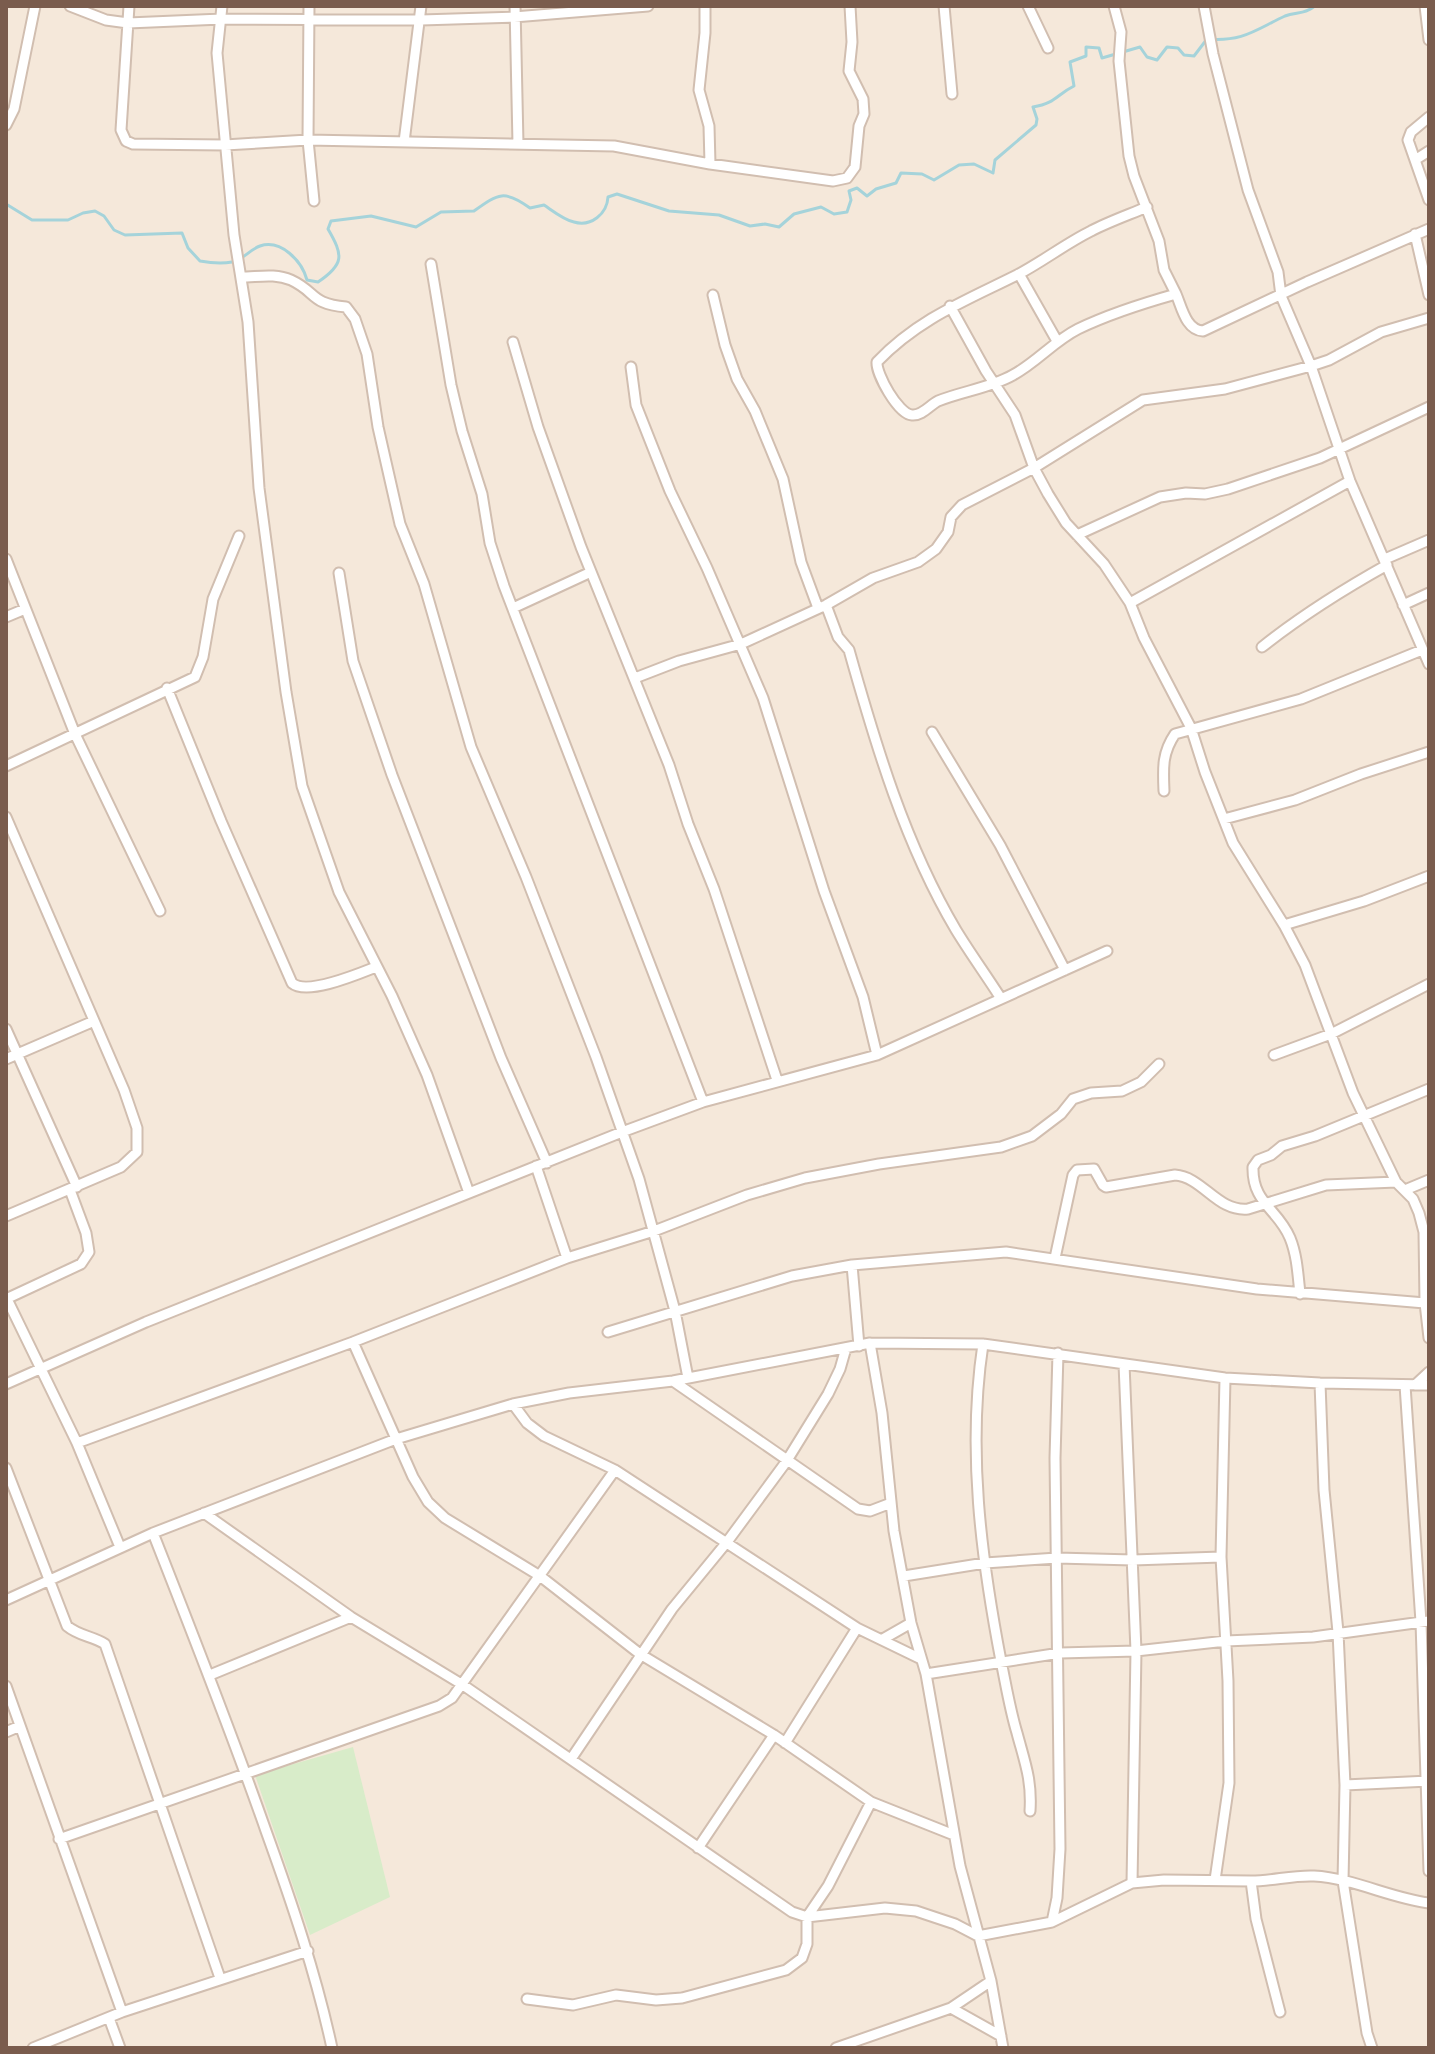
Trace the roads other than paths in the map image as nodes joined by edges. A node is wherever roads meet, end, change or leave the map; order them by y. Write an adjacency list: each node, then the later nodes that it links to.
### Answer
1 (35, 6): 25 (street)
2 (70, 6): 20 (street)
3 (129, 6): 20 (street)
4 (222, 6): 17 (street)
5 (309, 6): 18 (street)
6 (421, 6): 19 (street)
7 (648, 6): 15 (street)
8 (705, 6): 32 (street)
9 (850, 6): 32 (street)
10 (944, 6): 23 (street)
11 (1028, 6): 22 (street)
12 (1114, 6): 35 (street)
13 (1204, 6): 44 (street)
14 (1425, 6): 21 (street)
15 (616, 7): 16 (street)
16 (515, 12): 19 (street); 28 (street)
17 (222, 19): 18 (street); 20 (street); 29 (street)
18 (308, 19): 19 (street); 26 (street)
19 (421, 20): 27 (street)
20 (128, 23): 29 (street)
21 (1429, 40)
22 (1048, 48)
23 (952, 94)
24 (1429, 117): 31 (street)
25 (6, 125)
26 (308, 140): 27 (street); 29 (street); 34 (street)
27 (404, 142): 28 (street)
28 (518, 144): 32 (street)
29 (225, 145): 40 (street)
30 (1429, 151): 31 (street)
31 (1415, 160): 33 (street)
32 (710, 164)
33 (1429, 200)
34 (314, 201)
35 (1147, 207): 39 (street); 41 (street)
36 (1429, 229): 37 (street)
37 (1415, 234): 43 (street); 44 (street)
38 (431, 264): 67 (street)
39 (1019, 274): 45 (street); 47 (street)
40 (241, 277): 88 (street); 104 (street)
41 (1176, 294): 44 (street); 47 (street)
42 (713, 295): 66 (street)
43 (1429, 295)
44 (1281, 296): 49 (street)
45 (950, 306): 51 (street); 51 (street)
46 (1429, 318): 49 (street)
47 (1057, 341): 51 (street)
48 (513, 342): 61 (street)
49 (1311, 366): 53 (street); 54 (street)
50 (631, 367): 70 (street)
51 (996, 383): 54 (street)
52 (1429, 407): 53 (street)
53 (1340, 448): 55 (street); 56 (street)
54 (1034, 468): 56 (street); 66 (street)
55 (1350, 481): 60 (street); 64 (street)
56 (1077, 535): 64 (street)
57 (239, 536): 75 (street)
58 (1429, 540): 60 (street)
59 (6, 559): 68 (street)
60 (1386, 562): 65 (street); 71 (street)
61 (591, 572): 67 (street); 74 (street)
62 (339, 573): 105 (street)
63 (1429, 593): 65 (street)
64 (1130, 603): 76 (street)
65 (1403, 605): 72 (street)
66 (822, 606): 70 (street); 91 (street)
67 (513, 608): 102 (street)
68 (25, 609): 69 (street); 78 (street)
69 (6, 617)
70 (741, 644): 74 (street); 96 (street)
71 (1262, 647)
72 (1422, 650): 73 (street); 76 (street)
73 (1429, 664)
74 (635, 678): 100 (street)
75 (167, 688): 78 (street); 88 (street)
76 (1191, 728): 81 (street); 83 (street)
77 (932, 732): 89 (street)
78 (75, 734): 80 (street); 85 (street)
79 (1429, 752): 83 (street)
80 (6, 766)
81 (1164, 791)
82 (6, 817): 92 (street)
83 (1224, 819): 86 (street)
84 (1429, 876): 86 (street)
85 (160, 911)
86 (1284, 925): 94 (street)
87 (1107, 951): 89 (street)
88 (376, 967): 110 (street)
89 (1065, 970): 91 (street)
90 (1429, 984): 94 (street)
91 (1000, 997): 96 (street)
92 (94, 1021): 95 (street); 108 (street)
93 (6, 1029): 95 (street)
94 (1331, 1034): 97 (street); 103 (street)
95 (17, 1054): 98 (street); 108 (street)
96 (877, 1055): 100 (street)
97 (1274, 1055)
98 (6, 1059)
99 (1159, 1064): 113 (street)
100 (777, 1080): 102 (street)
101 (1429, 1089): 103 (street)
102 (703, 1102): 104 (street)
103 (1366, 1115): 107 (street); 111 (street)
104 (622, 1132): 105 (street); 113 (street)
105 (541, 1165): 110 (street); 114 (street)
106 (1429, 1180): 109 (street)
107 (1396, 1182): 109 (street); 111 (street)
108 (73, 1188): 112 (street); 119 (street)
109 (1405, 1190): 116 (street)
110 (469, 1193): 131 (street)
111 (1264, 1205): 115 (street); 118 (street)
112 (6, 1216)
113 (654, 1231): 114 (street); 121 (street)
114 (567, 1258): 124 (street)
115 (1055, 1258): 117 (street); 118 (street)
116 (1427, 1263): 120 (street)
117 (852, 1265): 121 (street); 127 (street)
118 (1300, 1294): 120 (street)
119 (6, 1298): 131 (street)
120 (1425, 1303): 123 (street)
121 (675, 1311): 122 (street); 133 (street)
122 (608, 1332)
123 (1429, 1338)
124 (353, 1342): 141 (street); 142 (street)
125 (870, 1343): 126 (street); 127 (street); 146 (street)
126 (983, 1344): 129 (street); 154 (street)
127 (859, 1346): 128 (street)
128 (846, 1348): 133 (street); 143 (street)
129 (1058, 1353): 130 (street); 152 (street)
130 (1124, 1364): 134 (street); 153 (street)
131 (40, 1368): 137 (street); 142 (street)
132 (1429, 1372): 138 (street)
133 (688, 1378): 135 (street)
134 (1225, 1378): 136 (street); 151 (street)
135 (673, 1381): 140 (street); 143 (street)
136 (1320, 1383): 138 (street); 163 (street)
137 (6, 1384)
138 (1410, 1385): 139 (street); 160 (street)
139 (1429, 1385)
140 (513, 1404): 141 (street); 145 (street)
141 (396, 1439): 147 (street); 155 (street)
142 (77, 1443): 150 (street)
143 (786, 1462): 146 (street); 149 (street)
144 (6, 1468): 157 (street)
145 (615, 1470): 149 (street); 155 (street)
146 (891, 1503): 156 (street)
147 (204, 1513): 148 (street); 159 (street)
148 (153, 1533): 150 (street); 172 (street)
149 (727, 1542): 162 (street); 168 (street)
150 (120, 1547): 157 (street)
151 (1221, 1557): 153 (street); 165 (street)
152 (1057, 1558): 153 (street); 154 (street); 167 (street)
153 (1133, 1560): 166 (street)
154 (985, 1563): 156 (street); 170 (street)
155 (540, 1576): 168 (street); 173 (street)
156 (904, 1576): 161 (street)
157 (49, 1579): 158 (street); 184 (street)
158 (6, 1600)
159 (351, 1617): 172 (street); 173 (street)
160 (1425, 1621): 163 (street); 181 (street)
161 (911, 1623): 164 (street); 169 (street)
162 (857, 1628): 164 (street); 178 (street)
163 (1338, 1632): 165 (street); 182 (street)
164 (883, 1639): 169 (street)
165 (1226, 1641): 166 (street); 190 (street)
166 (1136, 1651): 167 (street); 193 (street)
167 (1060, 1653): 170 (street); 196 (street)
168 (640, 1654): 177 (street); 179 (street)
169 (921, 1659): 171 (street)
170 (1001, 1661): 171 (street); 185 (street)
171 (926, 1674): 186 (street)
172 (210, 1675): 180 (street)
173 (463, 1685): 179 (street); 180 (street)
174 (6, 1686): 175 (street)
175 (20, 1726): 176 (street); 187 (street)
176 (6, 1732)
177 (774, 1735): 178 (street); 188 (street)
178 (785, 1743): 183 (street)
179 (571, 1759): 188 (street)
180 (246, 1774): 184 (street); 198 (street)
181 (1428, 1781): 182 (street); 189 (street)
182 (1345, 1785): 192 (street)
183 (871, 1802): 186 (street); 195 (street)
184 (160, 1803): 187 (street); 199 (street)
185 (1030, 1811)
186 (954, 1835): 197 (street)
187 (59, 1839): 203 (street)
188 (698, 1848): 195 (street)
189 (1429, 1871)
190 (1215, 1880): 191 (street); 193 (street)
191 (1251, 1881): 192 (street); 204 (street)
192 (1343, 1881): 194 (street); 212 (street)
193 (1132, 1883): 196 (street)
194 (1429, 1903)
195 (807, 1917): 197 (street); 201 (street)
196 (1052, 1922): 197 (street)
197 (978, 1936): 200 (street)
198 (308, 1951): 199 (street); 209 (street)
199 (220, 1978): 203 (street)
200 (991, 1981): 202 (street); 206 (street)
201 (527, 1999)
202 (951, 2008): 206 (street); 210 (street)
203 (122, 2012): 205 (street)
204 (1280, 2012)
205 (109, 2018): 207 (street); 208 (street)
206 (1001, 2036): 211 (street)
207 (33, 2048)
208 (120, 2048)
209 (332, 2048)
210 (836, 2048)
211 (1003, 2048)
212 (1372, 2048)

